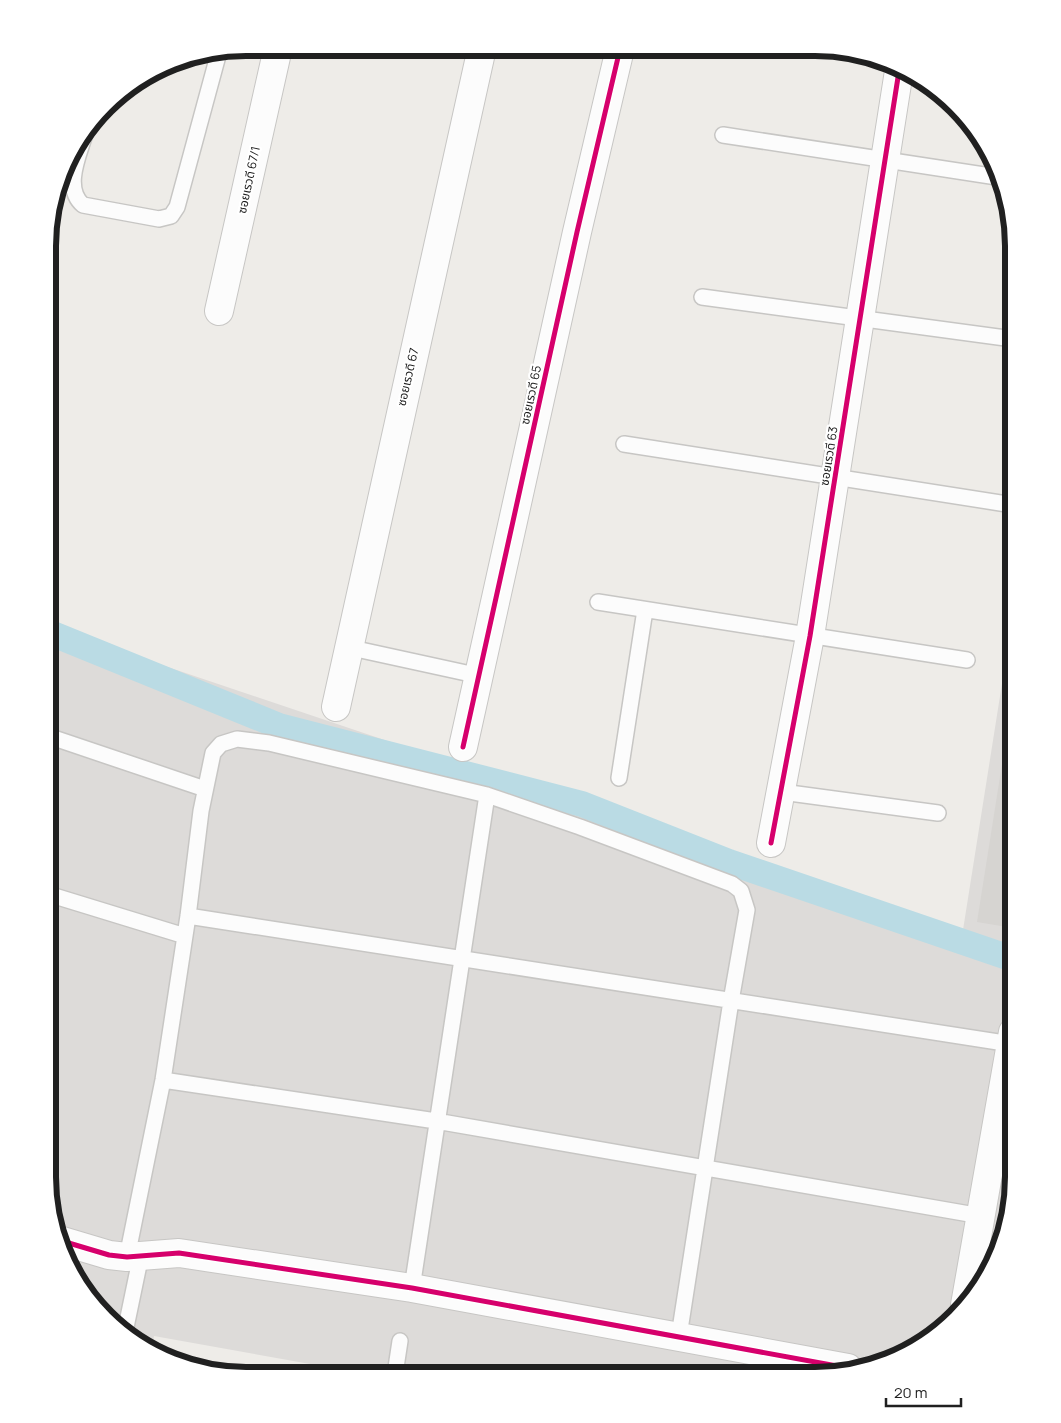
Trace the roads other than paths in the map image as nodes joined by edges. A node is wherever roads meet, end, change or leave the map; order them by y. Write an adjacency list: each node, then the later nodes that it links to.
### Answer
1 (276, 56): 11 (street, ซอยเรวดี 67/1)
2 (480, 56): 20 (street, ซอยเรวดี 67)
3 (618, 56): 22 (street, ซอยเรวดี 65)
4 (217, 59): 7 (lane)
5 (898, 76): 8 (street, ซอยเรวดี 63)
6 (723, 134): 8 (lane)
7 (78, 159)
8 (884, 159): 9 (lane); 12 (street, ซอยเรวดี 63)
9 (991, 176)
10 (702, 297): 12 (lane)
11 (219, 312)
12 (861, 319): 13 (lane); 15 (street, ซอยเรวดี 63)
13 (1005, 338)
14 (624, 444): 15 (lane)
15 (836, 476): 16 (lane); 19 (street, ซอยเรวดี 63)
16 (1005, 504)
17 (598, 602): 18 (lane)
18 (645, 610): 19 (lane); 26 (lane)
19 (810, 636): 21 (lane); 28 (street, ซอยเรวดี 63)
20 (347, 647): 22 (lane); 23 (street, ซอยเรวดี 67)
21 (966, 660)
22 (480, 676): 25 (street, ซอยเรวดี 65)
23 (336, 707)
24 (56, 739): 27 (lane)
25 (463, 747)
26 (619, 778)
27 (205, 789): 29 (lane); 33 (lane)
28 (782, 792): 30 (lane); 31 (street, ซอยเรวดี 63)
29 (487, 796): 35 (lane); 36 (lane)
30 (938, 813)
31 (771, 843)
32 (56, 896): 34 (lane)
33 (188, 916): 34 (lane); 35 (lane)
34 (185, 936): 39 (lane)
35 (461, 958): 36 (lane); 40 (lane)
36 (731, 1001): 37 (lane); 41 (lane)
37 (1005, 1037)
38 (1005, 1078): 42 (street)
39 (163, 1080): 40 (lane); 44 (lane)
40 (436, 1121): 41 (lane); 45 (lane)
41 (706, 1168): 42 (lane); 48 (lane)
42 (981, 1216): 46 (street)
43 (68, 1243): 44 (street)
44 (134, 1256): 45 (street); 47 (lane)
45 (412, 1288): 48 (street)
46 (968, 1290)
47 (126, 1324)
48 (679, 1336): 50 (street)
49 (400, 1341): 51 (lane)
50 (834, 1365)
51 (396, 1367)

